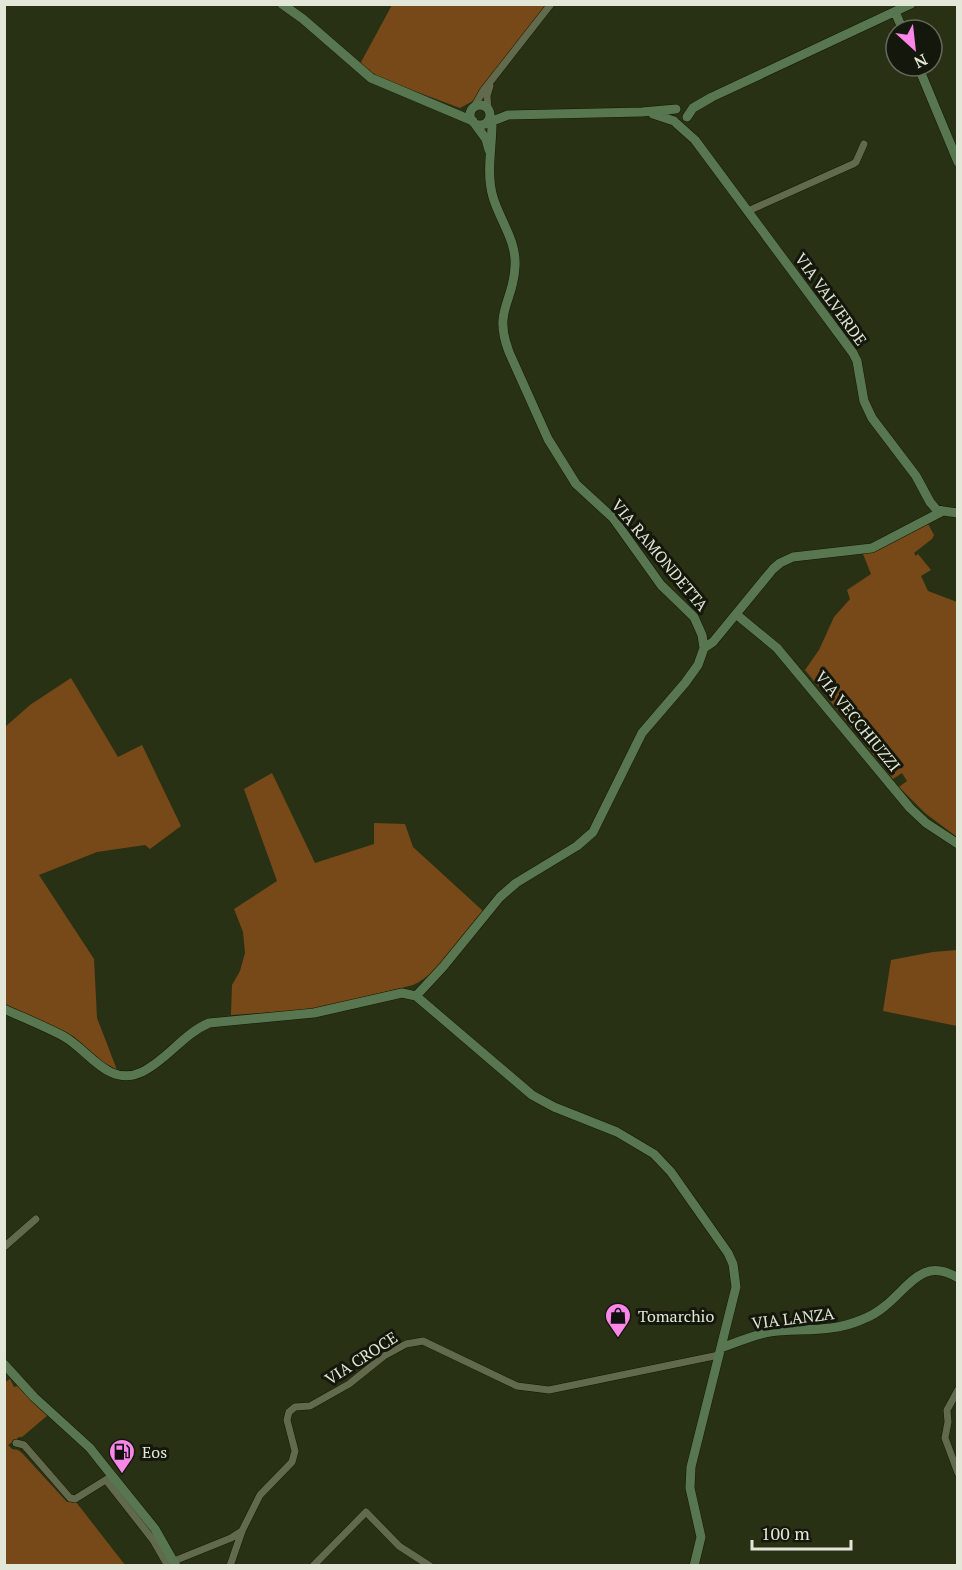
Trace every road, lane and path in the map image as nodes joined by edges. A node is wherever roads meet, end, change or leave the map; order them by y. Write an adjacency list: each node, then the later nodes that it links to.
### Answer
1 (282, 4): 11 (street)
2 (551, 4): 6 (street)
3 (911, 4): 4 (street)
4 (895, 12): 5 (street); 8 (street)
5 (898, 18)
6 (494, 78): 9 (street); 13 (street)
7 (923, 78): 19 (street)
8 (712, 97): 10 (street); 14 (street)
9 (474, 107): 11 (street); 13 (street); 13 (street, VIA RAMONDETTA)
10 (677, 109): 12 (street); 14 (street); 15 (street)
11 (449, 110): 13 (street)
12 (642, 112): 13 (street); 15 (street)
13 (484, 117): 18 (street, VIA RAMONDETTA); 18 (street)
14 (687, 118): 15 (street); 16 (street)
15 (675, 122): 16 (street)
16 (695, 140): 20 (street, VIA VALVERDE)
17 (864, 144): 20 (street)
18 (491, 155): 24 (street, VIA RAMONDETTA)
19 (957, 162)
20 (748, 211): 21 (street, VIA VALVERDE)
21 (943, 511): 22 (street); 23 (street)
22 (957, 513)
23 (736, 615): 24 (street); 25 (street, VIA VECCHIUZZI)
24 (704, 648): 26 (street)
25 (957, 844)
26 (416, 996): 27 (street); 31 (street)
27 (4, 1009)
28 (36, 1219): 29 (street)
29 (4, 1247)
30 (957, 1278): 31 (street, VIA LANZA)
31 (720, 1352): 37 (street, VIA CROCE); 42 (street)
32 (4, 1364): 36 (street)
33 (957, 1390): 35 (street)
34 (16, 1443): 36 (street)
35 (957, 1473)
36 (109, 1478): 38 (street)
37 (242, 1531): 38 (street); 39 (street, VIA CROCE)
38 (172, 1564)
39 (230, 1566)
40 (313, 1566): 41 (street)
41 (430, 1566)
42 (694, 1566)

